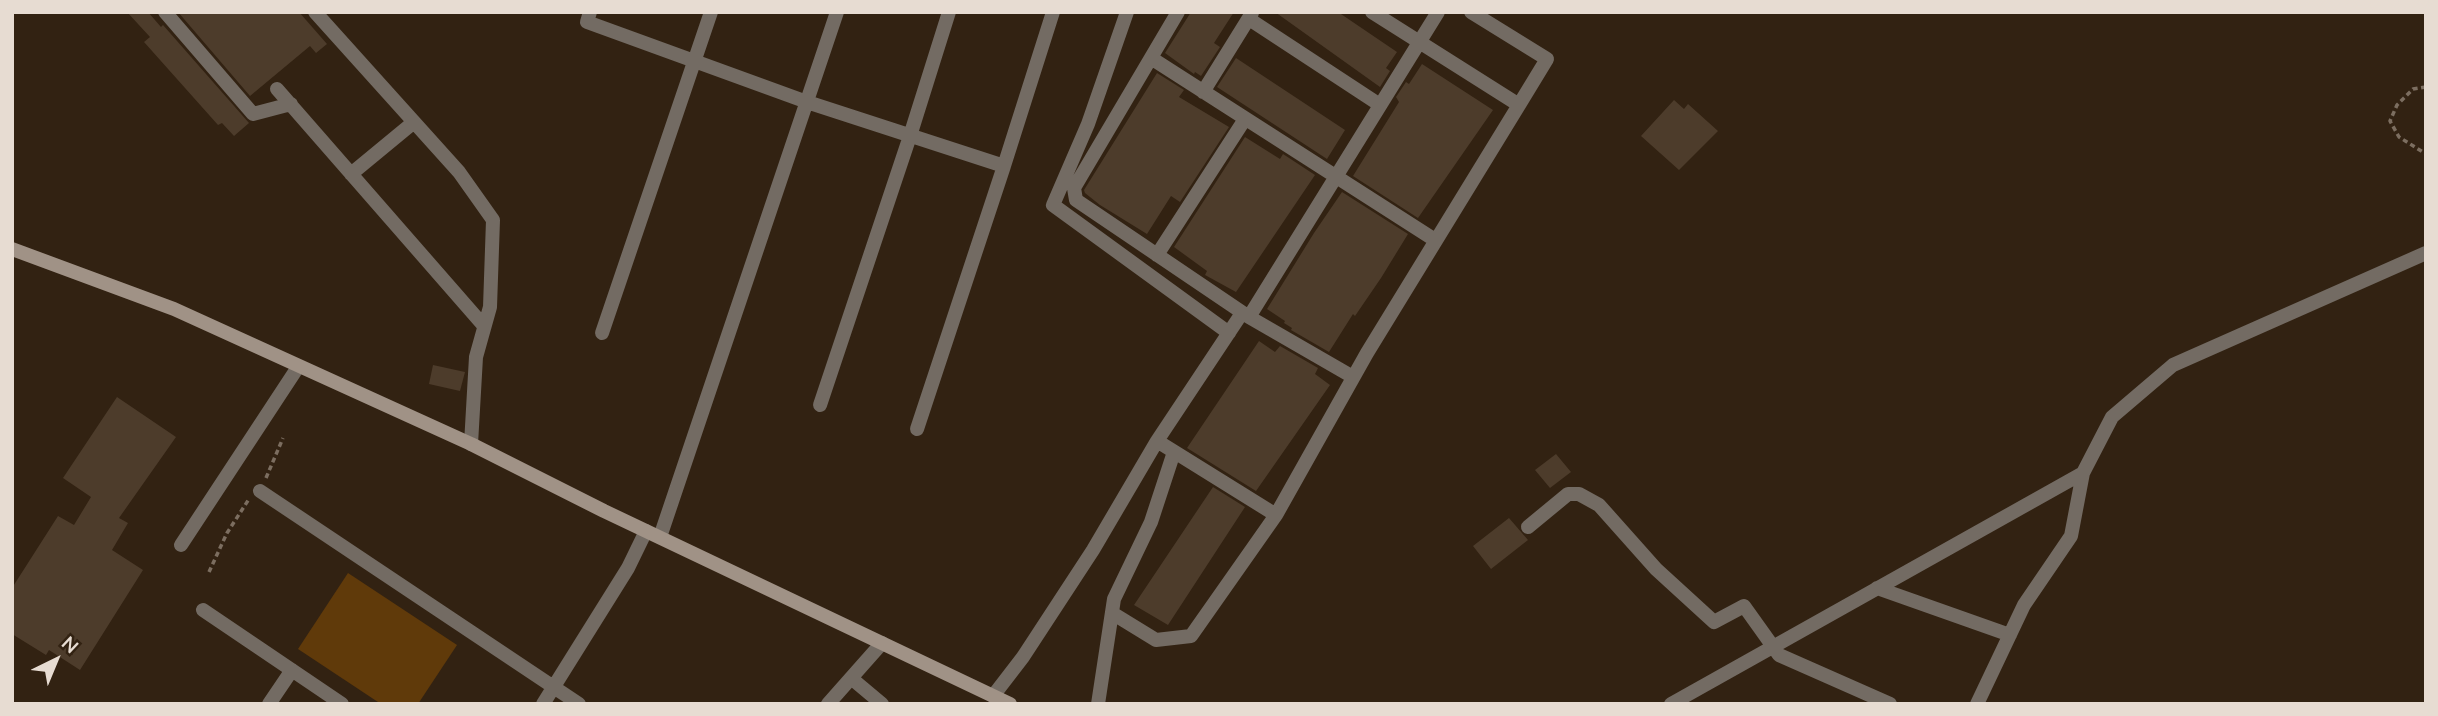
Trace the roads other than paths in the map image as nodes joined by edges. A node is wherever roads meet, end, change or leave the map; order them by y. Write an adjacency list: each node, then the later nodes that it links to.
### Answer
1 (165, 12): 20 (street)
2 (315, 12): 24 (street)
3 (590, 12): 16 (street)
4 (712, 12): 16 (street)
5 (837, 12): 19 (street)
6 (949, 12): 25 (street)
7 (1053, 12): 26 (street)
8 (1127, 12): 35 (street)
9 (1178, 12): 15 (street)
10 (1372, 12): 14 (street)
11 (1438, 12): 14 (street)
12 (1471, 12): 22 (street)
13 (1251, 16): 18 (street); 21 (street)
14 (1420, 42): 21 (street); 22 (street)
15 (1151, 58): 18 (street); 32 (street)
16 (696, 62): 19 (street); 36 (street)
17 (277, 89): 20 (street)
18 (1203, 92): 23 (street)
19 (807, 102): 25 (street); 49 (street)
20 (291, 104): 27 (street)
21 (1380, 105): 28 (street)
22 (1519, 105): 29 (street)
23 (1245, 119): 28 (street); 32 (street)
24 (414, 122): 27 (street); 34 (street)
25 (911, 136): 26 (street); 39 (street)
26 (1004, 166): 40 (street)
27 (351, 174): 34 (street)
28 (1335, 178): 29 (street); 33 (street)
29 (1435, 240): 38 (street)
30 (12, 249): 37 (main road)
31 (2426, 253): 44 (street)
32 (1157, 255): 33 (street)
33 (1245, 315): 35 (street); 38 (street)
34 (484, 326): 42 (street)
35 (1228, 332): 41 (street)
36 (602, 333)
37 (298, 367): 42 (main road); 50 (street)
38 (1353, 377): 46 (street)
39 (820, 405)
40 (917, 429)
41 (1157, 442): 43 (street); 60 (street)
42 (471, 444): 48 (main road)
43 (1174, 452): 46 (street); 53 (street)
44 (2084, 473): 51 (street); 54 (street)
45 (260, 491): 59 (street)
46 (1276, 515): 53 (street)
47 (1528, 527): 56 (street)
48 (646, 531): 49 (main road); 59 (street)
49 (660, 537): 55 (main road)
50 (181, 545)
51 (1877, 588): 54 (street); 56 (street)
52 (202, 610): 57 (street)
53 (1112, 613): 68 (street)
54 (2010, 635): 71 (street)
55 (882, 643): 58 (street); 60 (main road)
56 (1773, 646): 69 (street); 70 (street)
57 (292, 670): 61 (street); 62 (street)
58 (851, 678): 65 (street); 66 (street)
59 (555, 687): 63 (street); 64 (street)
60 (993, 696): 67 (main road)
61 (269, 704)
62 (342, 704)
63 (543, 704)
64 (579, 704)
65 (828, 704)
66 (882, 704)
67 (1010, 704)
68 (1098, 704)
69 (1671, 704)
70 (1890, 704)
71 (1977, 704)

